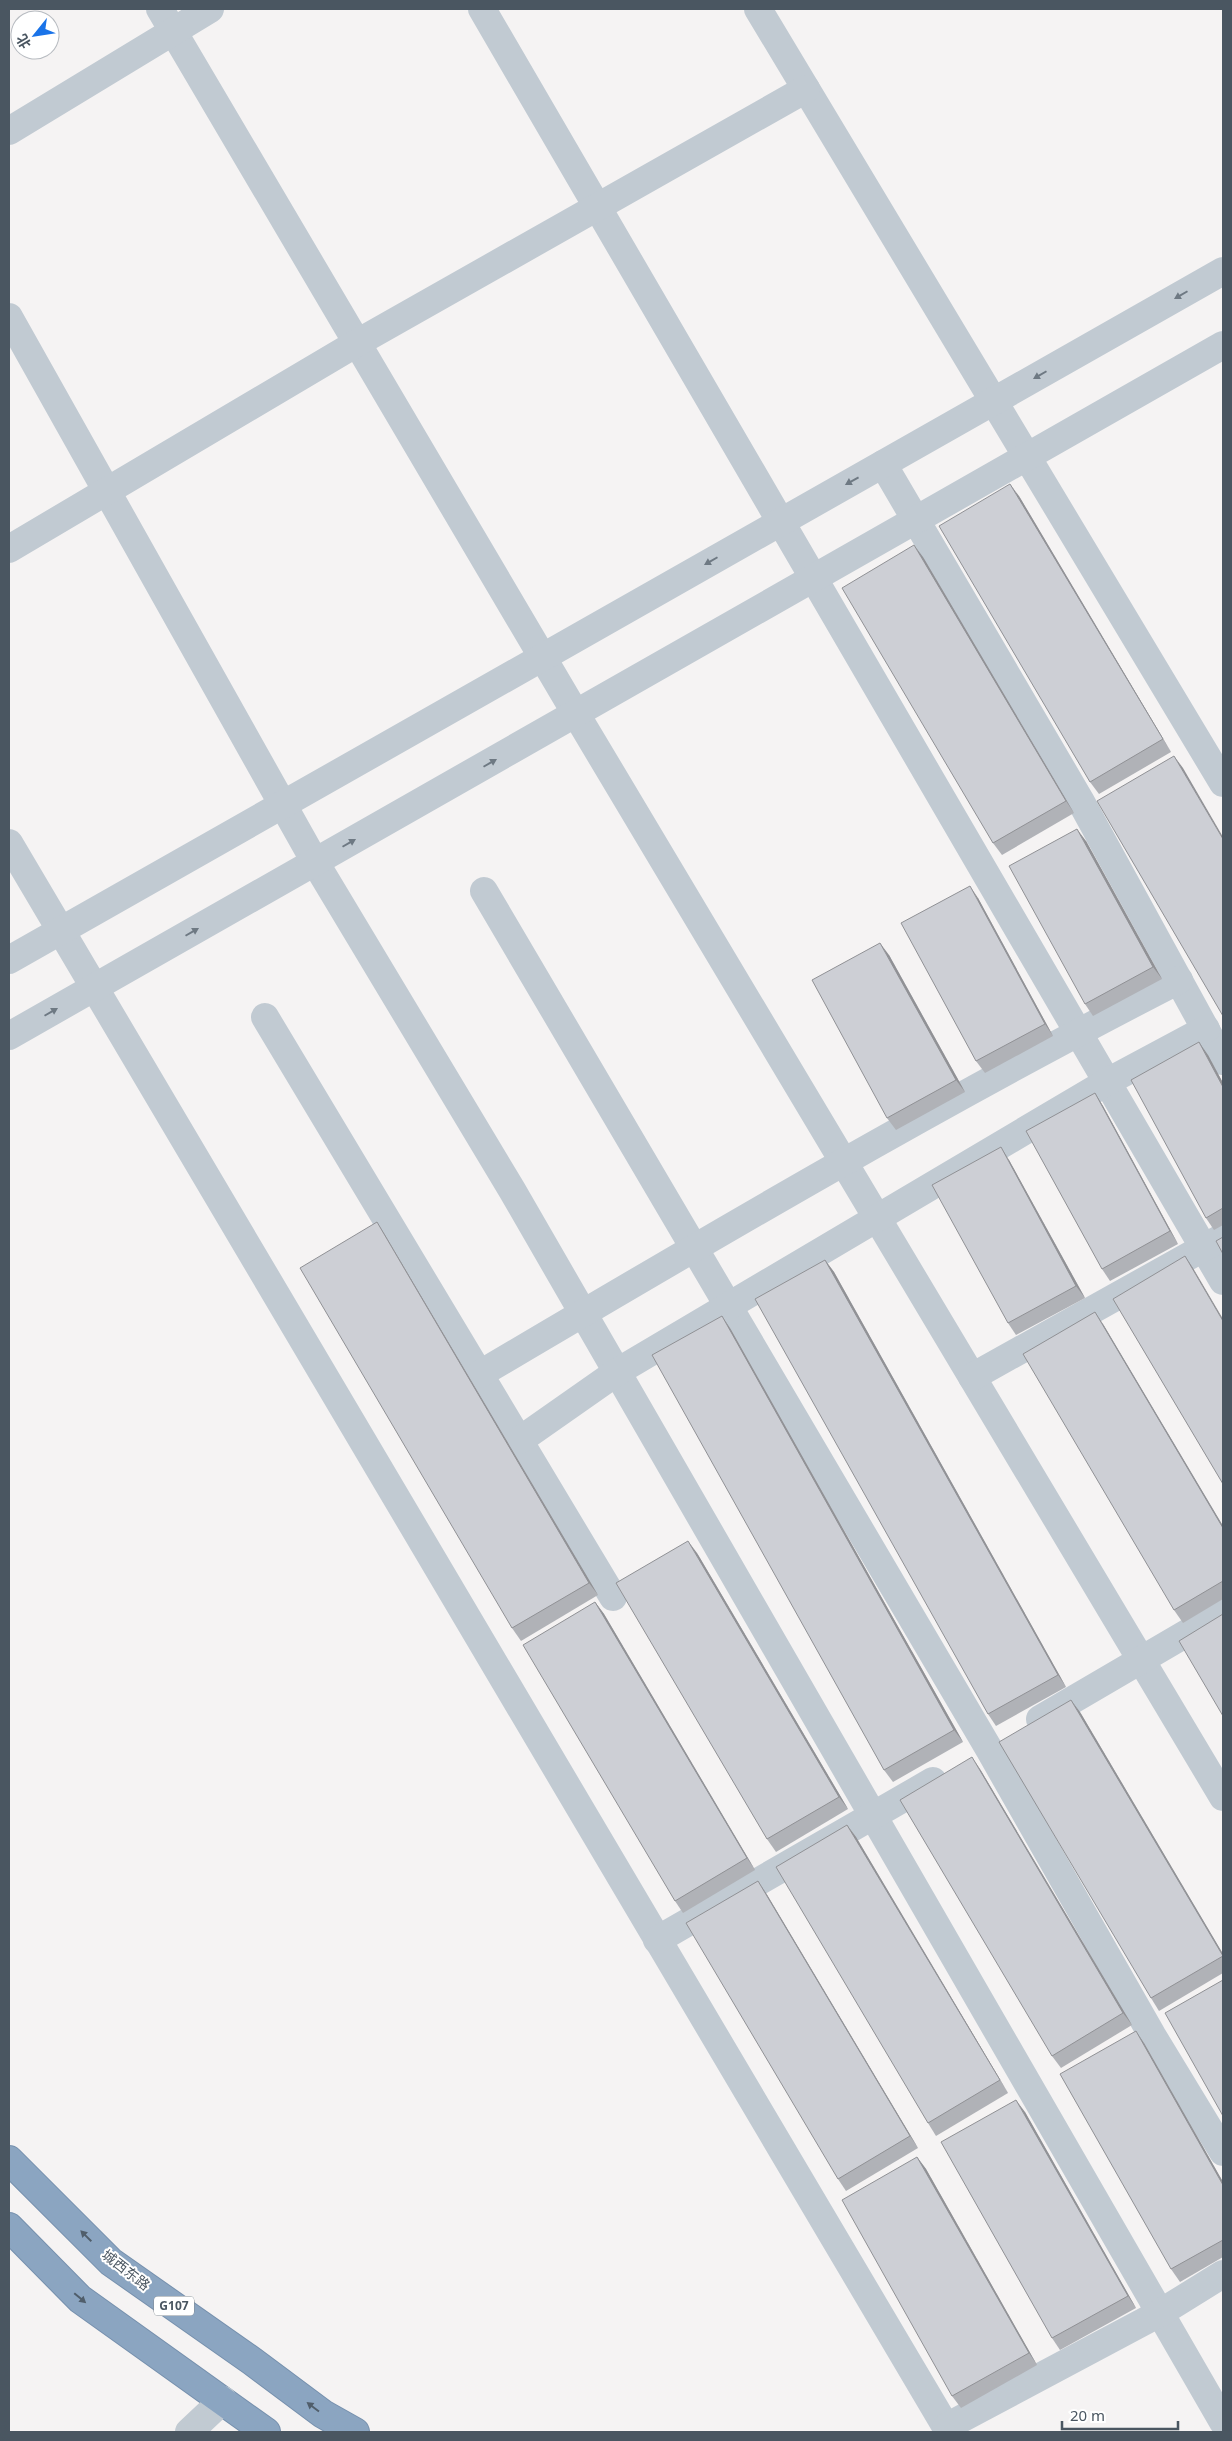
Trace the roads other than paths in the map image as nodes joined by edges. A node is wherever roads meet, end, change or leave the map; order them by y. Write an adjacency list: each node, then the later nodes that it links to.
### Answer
1 (210, 9): 4 (street)
2 (482, 9): 7 (street)
3 (758, 9): 5 (street)
4 (166, 19): 6 (street); 10 (street)
5 (806, 89): 7 (street); 12 (street)
6 (9, 131)
7 (597, 208): 10 (street); 17 (street)
8 (1223, 271): 12 (street, one-way to 12)
9 (9, 317): 15 (street)
10 (357, 343): 15 (street); 20 (street)
11 (1223, 346): 13 (street)
12 (994, 401): 13 (street); 14 (street)
13 (1028, 457): 16 (street); 22 (street)
14 (883, 464): 16 (street); 17 (street, one-way to 17)
15 (107, 491): 18 (street); 23 (street)
16 (917, 520): 19 (street); 29 (street)
17 (780, 522): 19 (street); 20 (street, one-way to 20)
18 (9, 548)
19 (815, 578): 21 (street); 33 (street)
20 (542, 657): 21 (street); 23 (street)
21 (576, 714): 25 (street, one-way to 21); 37 (street)
22 (1223, 783)
23 (283, 804): 25 (street); 27 (street)
24 (9, 843): 27 (street)
25 (315, 862): 30 (street, one-way to 25); 43 (street)
26 (484, 891): 40 (street)
27 (60, 931): 28 (street); 30 (street)
28 (9, 960)
29 (1178, 980): 32 (street); 33 (street)
30 (94, 988): 34 (street, one-way to 30); 54 (street)
31 (265, 1017): 45 (street)
32 (1206, 1029): 35 (street); 36 (street)
33 (1078, 1032): 36 (street); 37 (street)
34 (9, 1036)
35 (1223, 1061)
36 (1107, 1082): 38 (street); 39 (street)
37 (844, 1162): 38 (street); 40 (street)
38 (878, 1218): 42 (street); 46 (street)
39 (1214, 1243): 41 (street); 46 (street)
40 (696, 1248): 42 (street); 43 (street)
41 (1223, 1281)
42 (729, 1306): 44 (street); 51 (street)
43 (583, 1313): 44 (street); 45 (street)
44 (617, 1372): 47 (street); 53 (street)
45 (480, 1374): 47 (street)
46 (972, 1376): 50 (street)
47 (520, 1440): 48 (street)
48 (613, 1597)
49 (1223, 1612): 50 (street)
50 (1141, 1659): 51 (street); 52 (street)
51 (989, 1749): 53 (street); 55 (street)
52 (1223, 1797)
53 (873, 1816): 54 (street); 59 (street)
54 (658, 1940): 62 (street)
55 (1223, 2152)
56 (9, 2160): 65 (highway, 城西东路 / G107, one-way to 56)
57 (9, 2227): 60 (highway, one-way to 60)
58 (1223, 2274): 59 (street)
59 (1160, 2313): 61 (street); 62 (street)
60 (223, 2400): 63 (street); 64 (highway)
61 (1223, 2422)
62 (948, 2430)
63 (189, 2432)
64 (266, 2432)
65 (355, 2432)

